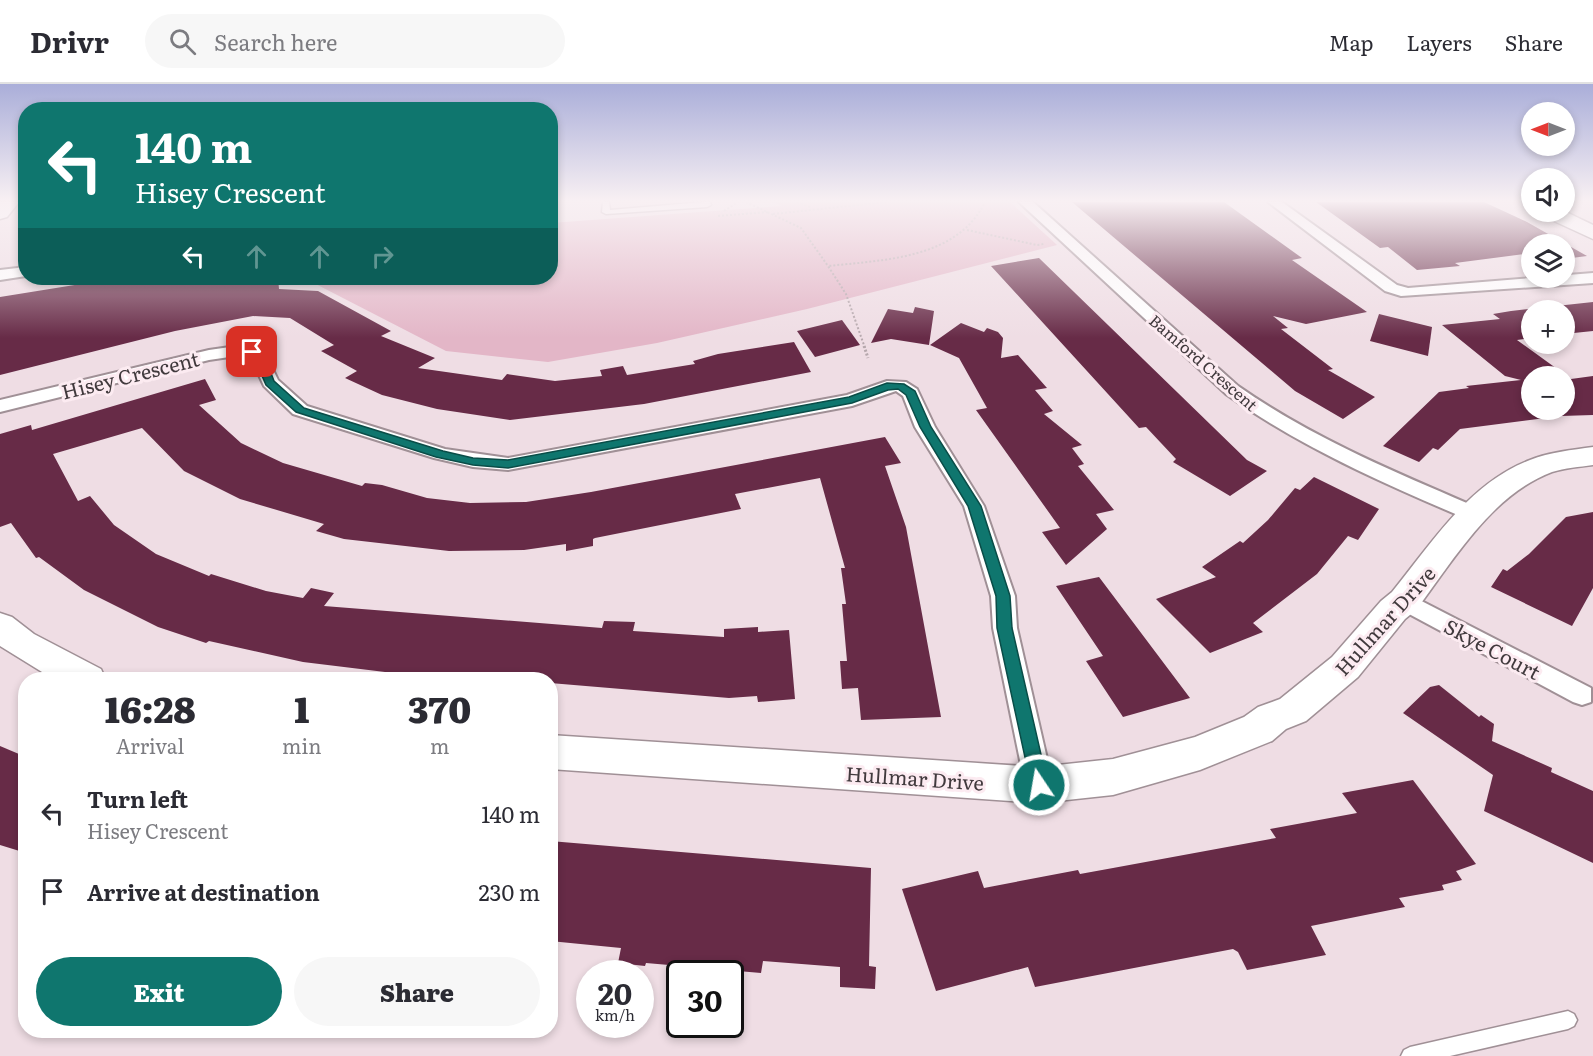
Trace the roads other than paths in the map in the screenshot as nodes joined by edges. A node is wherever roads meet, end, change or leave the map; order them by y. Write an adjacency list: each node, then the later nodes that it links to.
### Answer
1 (1075, 247): 8 (street, Bamford Crescent)
2 (1336, 247): 5 (street)
3 (18, 273): 4 (street)
4 (0, 275)
5 (1593, 278)
6 (0, 406): 14 (street, Hisey Crescent)
7 (1593, 456): 8 (street, Hullmar Drive)
8 (1474, 514): 9 (street, Hullmar Drive)
9 (1404, 601): 12 (street, Skye Court); 14 (street, Hullmar Drive)
10 (0, 626): 11 (street)
11 (73, 672)
12 (1582, 695)
13 (558, 753): 14 (street, Hullmar Drive)
14 (1039, 785)
15 (1568, 1020): 16 (lane)
16 (1410, 1056)

